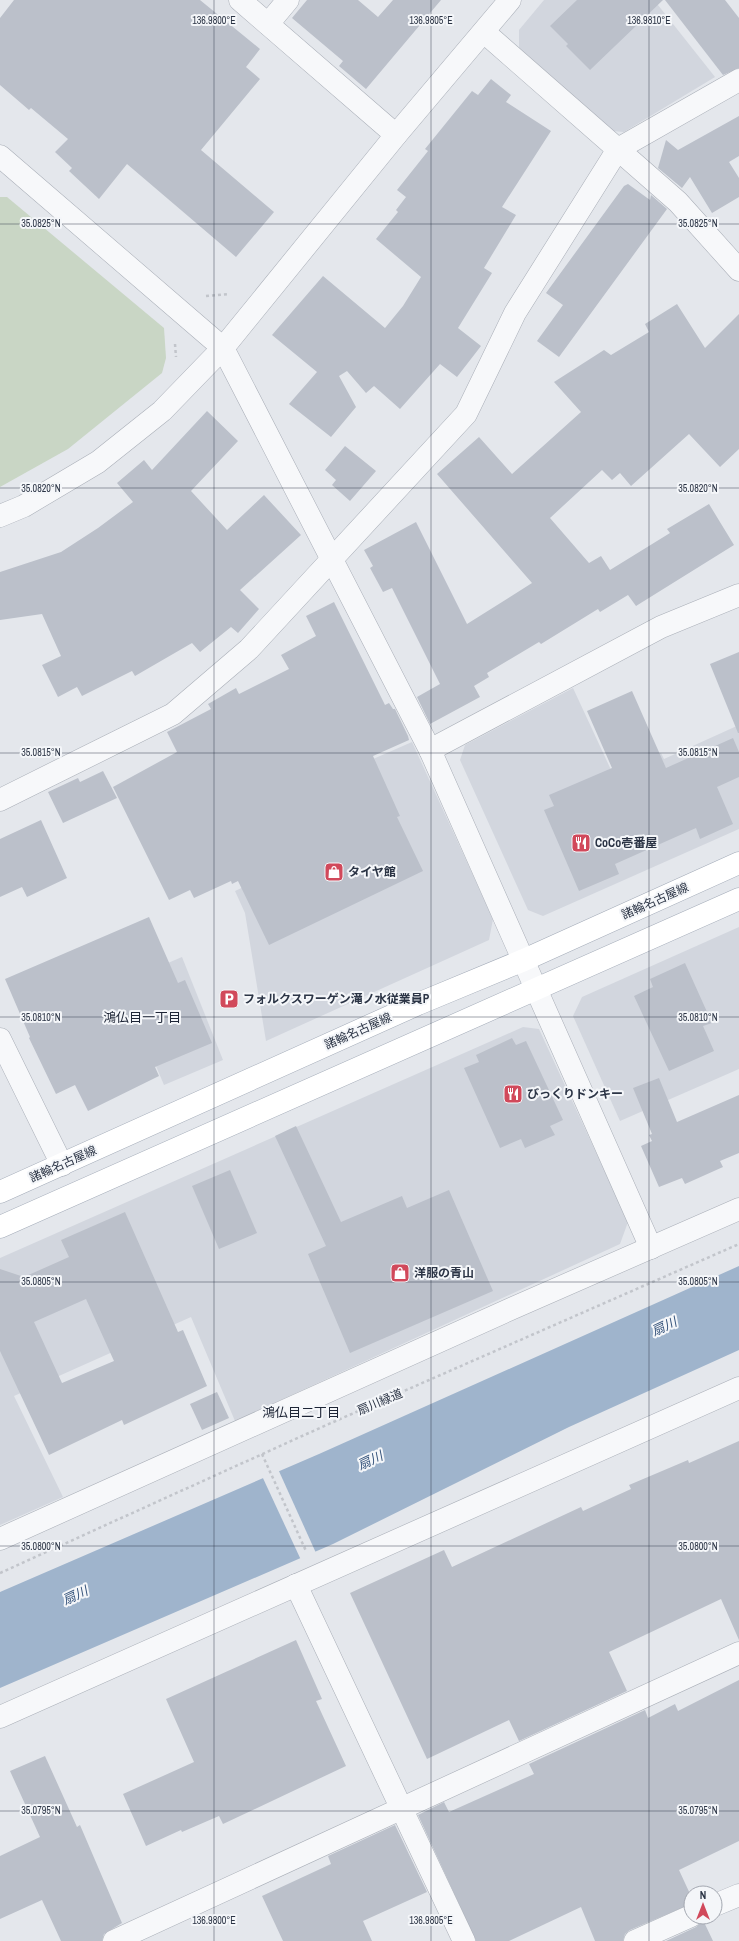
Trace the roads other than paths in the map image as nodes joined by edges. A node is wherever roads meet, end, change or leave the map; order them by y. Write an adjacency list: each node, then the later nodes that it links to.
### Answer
1 (240, 0): 4 (street)
2 (288, 0): 4 (street)
3 (510, 0): 5 (street)
4 (268, 24): 7 (street)
5 (484, 32): 7 (street); 8 (street)
6 (739, 80): 8 (street)
7 (396, 135): 11 (street)
8 (618, 149): 10 (street); 13 (street)
9 (2, 160): 11 (street)
10 (739, 270)
11 (223, 348): 12 (street); 13 (street)
12 (0, 516)
13 (332, 558): 15 (street); 16 (street)
14 (739, 595): 15 (street)
15 (430, 750): 19 (street)
16 (0, 800)
17 (739, 863): 19 (main road, 諸輪名古屋線)
18 (739, 899): 20 (main road)
19 (524, 960): 20 (street); 22 (main road, 諸輪名古屋線)
20 (536, 988): 25 (main road); 26 (street)
21 (0, 1039): 22 (street)
22 (62, 1165): 23 (main road, 諸輪名古屋線)
23 (0, 1192)
24 (739, 1209): 26 (street)
25 (0, 1227)
26 (651, 1248): 28 (street)
27 (739, 1388): 29 (street)
28 (0, 1539)
29 (296, 1585): 31 (street); 32 (street)
30 (739, 1653): 32 (street)
31 (0, 1717)
32 (400, 1808): 36 (street); 37 (street)
33 (739, 1895): 34 (street)
34 (723, 1902)
35 (683, 1920): 38 (street)
36 (114, 1941)
37 (464, 1941)
38 (635, 1941)

